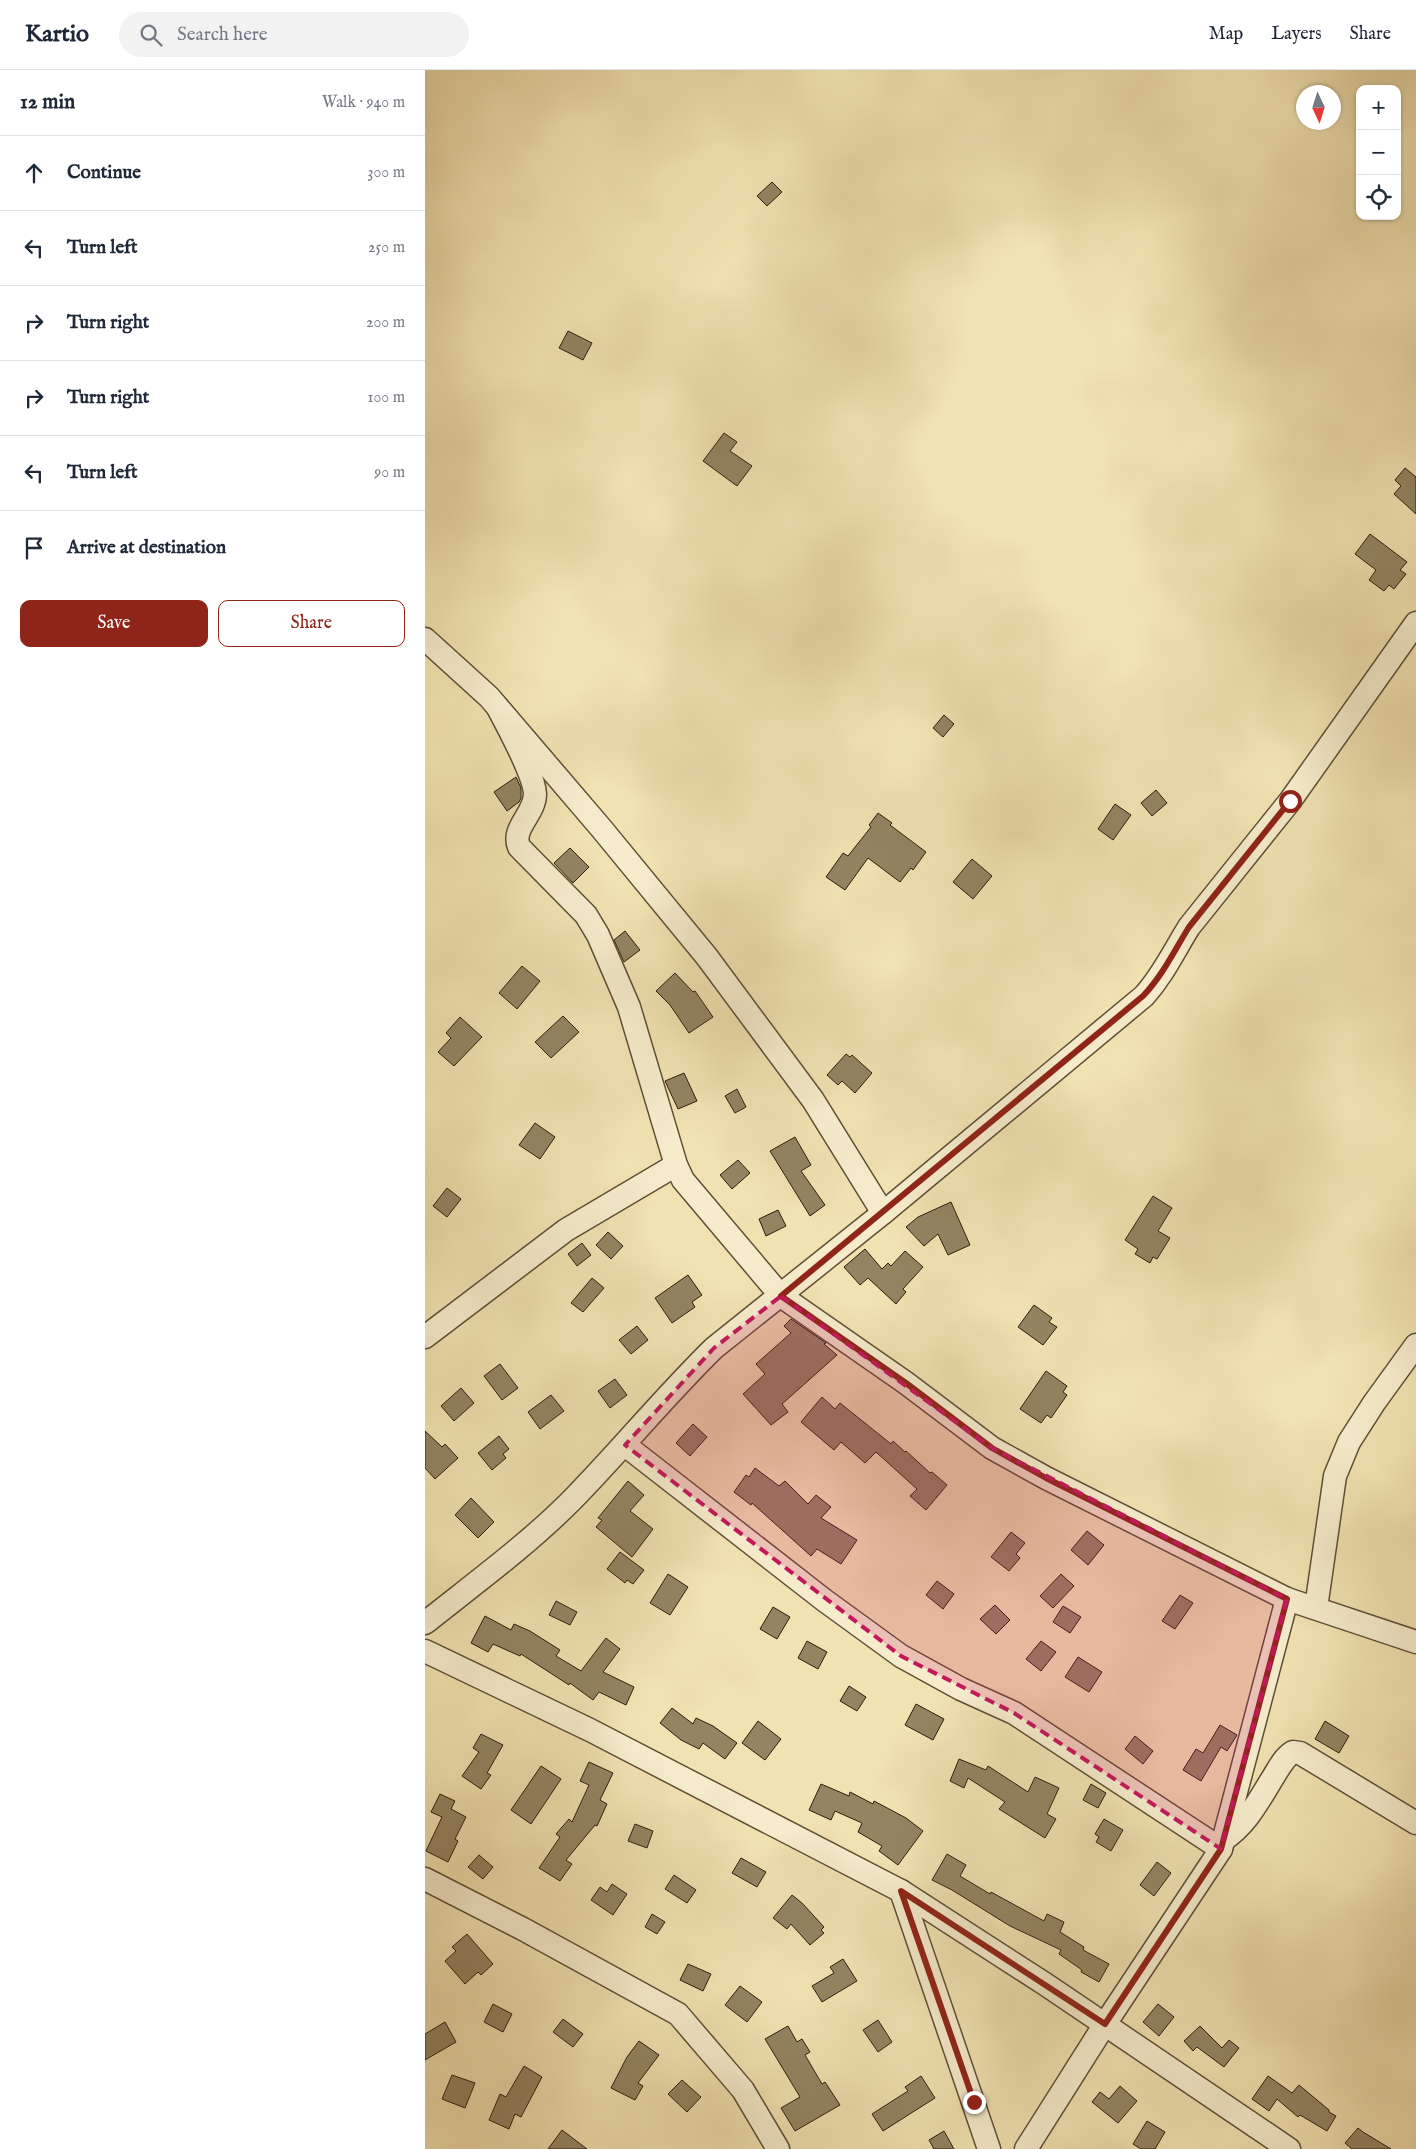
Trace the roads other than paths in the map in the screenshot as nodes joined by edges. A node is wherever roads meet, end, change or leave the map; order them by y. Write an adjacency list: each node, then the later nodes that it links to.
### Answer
1 (1416, 623): 5 (street)
2 (425, 639): 3 (street)
3 (499, 708): 4 (street); 5 (street)
4 (676, 1165): 6 (street); 7 (street)
5 (883, 1212): 6 (street)
6 (781, 1296): 9 (street); 10 (street)
7 (425, 1337)
8 (1416, 1345): 11 (street)
9 (625, 1445): 12 (street); 16 (street)
10 (1287, 1599): 11 (street); 16 (street)
11 (1316, 1608): 13 (street)
12 (425, 1623)
13 (1416, 1642)
14 (425, 1651): 18 (street)
15 (1416, 1822): 16 (street)
16 (1222, 1845): 19 (street)
17 (430, 1888): 20 (street)
18 (901, 1891): 19 (street); 21 (street)
19 (1105, 2024): 22 (street); 23 (street)
20 (777, 2149)
21 (989, 2149)
22 (1026, 2149)
23 (1289, 2149)

